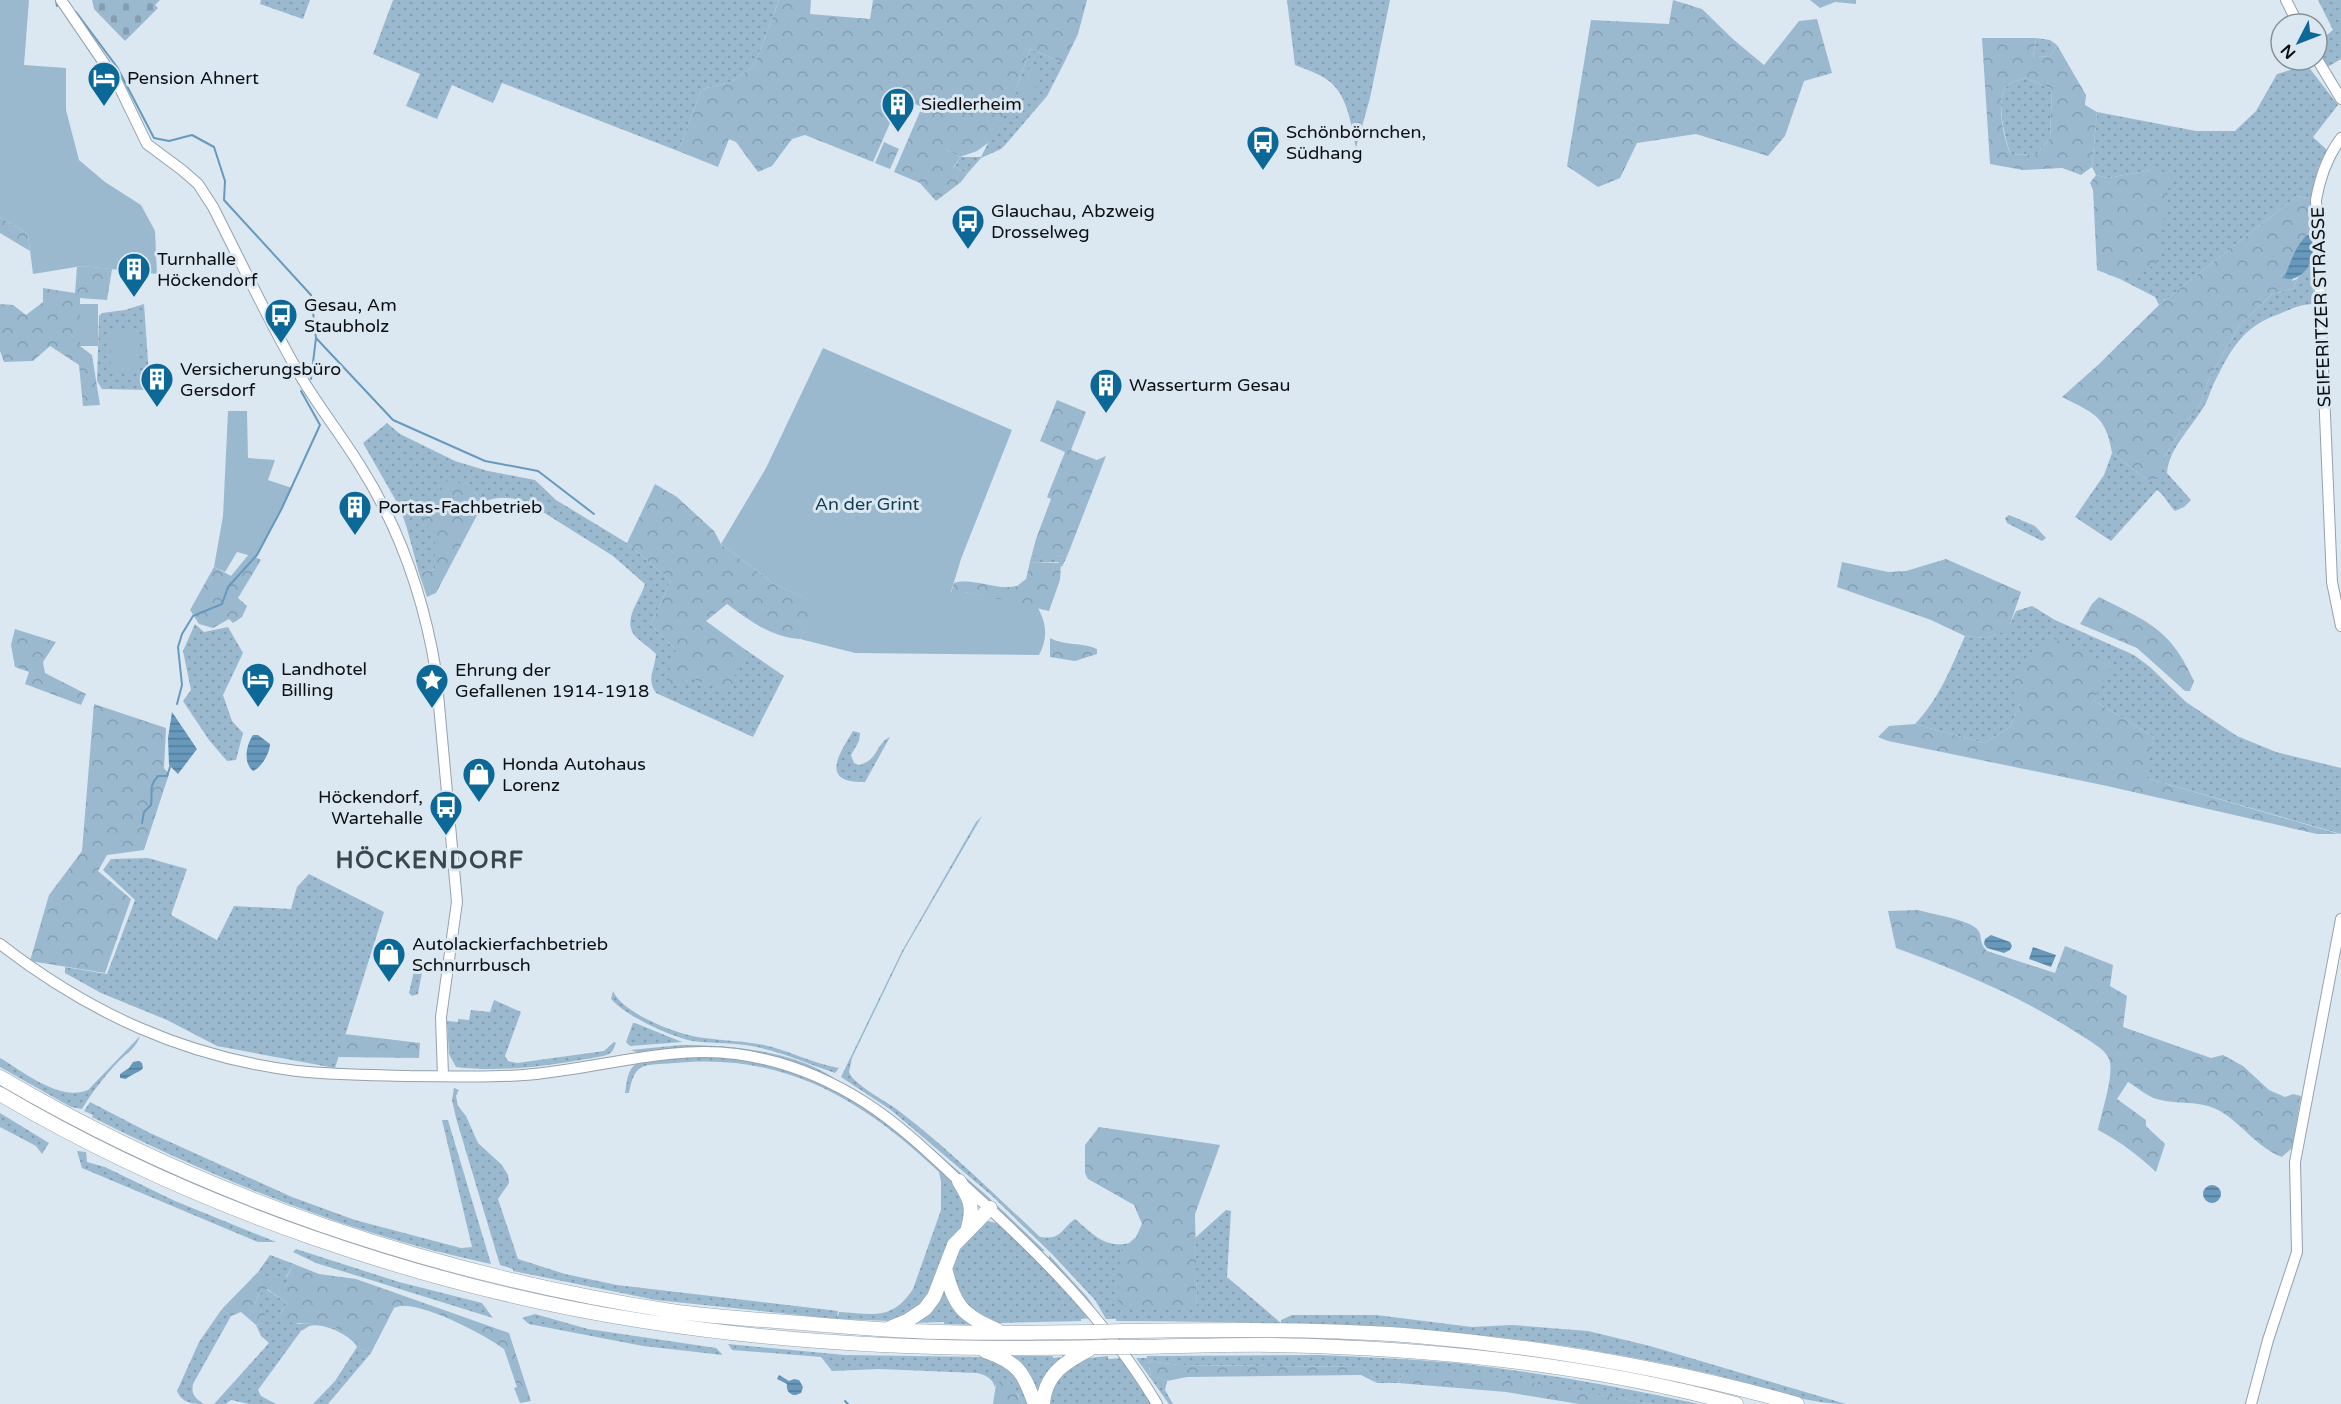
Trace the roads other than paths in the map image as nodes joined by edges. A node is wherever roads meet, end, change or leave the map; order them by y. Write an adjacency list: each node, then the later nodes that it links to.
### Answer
1 (62, 0): 8 (street)
2 (2325, 72): 3 (street)
3 (2341, 99)
4 (2341, 138): 5 (street, SEIFERITZER STRASSE)
5 (2341, 626)
6 (2341, 919): 24 (street)
7 (0, 944): 8 (street)
8 (442, 1076): 11 (street)
9 (0, 1077): 15 (highway)
10 (0, 1094): 18 (highway)
11 (959, 1181): 12 (street); 13 (highway)
12 (990, 1208): 13 (highway); 21 (street)
13 (967, 1230): 14 (highway)
14 (945, 1268): 15 (highway); 16 (highway)
15 (886, 1330): 16 (highway)
16 (1005, 1333): 23 (highway, bridge)
17 (1099, 1347): 18 (highway); 20 (highway); 22 (highway, bridge)
18 (977, 1348): 19 (highway)
19 (1035, 1404)
20 (1043, 1404)
21 (1156, 1404)
22 (1736, 1404)
23 (1797, 1404)
24 (2251, 1404)

